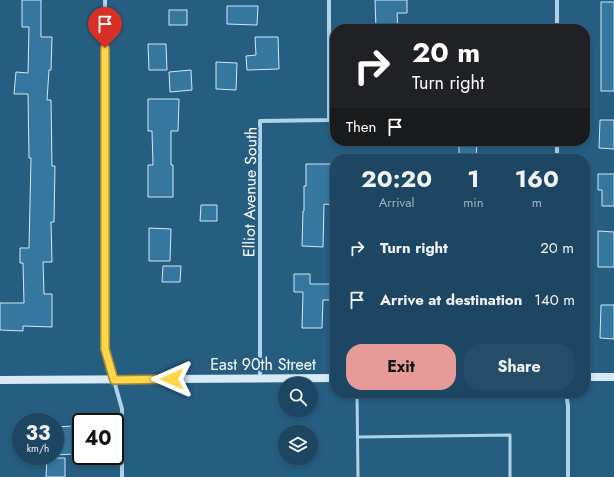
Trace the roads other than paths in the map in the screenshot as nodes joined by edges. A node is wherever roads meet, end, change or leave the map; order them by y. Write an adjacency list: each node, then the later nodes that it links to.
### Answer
1 (105, 0): 10 (street)
2 (329, 0): 7 (street, Elliot Avenue South)
3 (557, 0): 4 (street)
4 (557, 24)
5 (590, 377): 6 (street)
6 (614, 377)
7 (260, 378): 8 (street, East 90th Street); 10 (street, East 90th Street)
8 (330, 378)
9 (0, 380): 10 (street, East 90th Street)
10 (114, 380): 14 (street)
11 (357, 398): 13 (lane)
12 (567, 398): 17 (street)
13 (358, 437): 15 (lane); 16 (lane)
14 (122, 477)
15 (358, 477)
16 (510, 477)
17 (568, 477)

